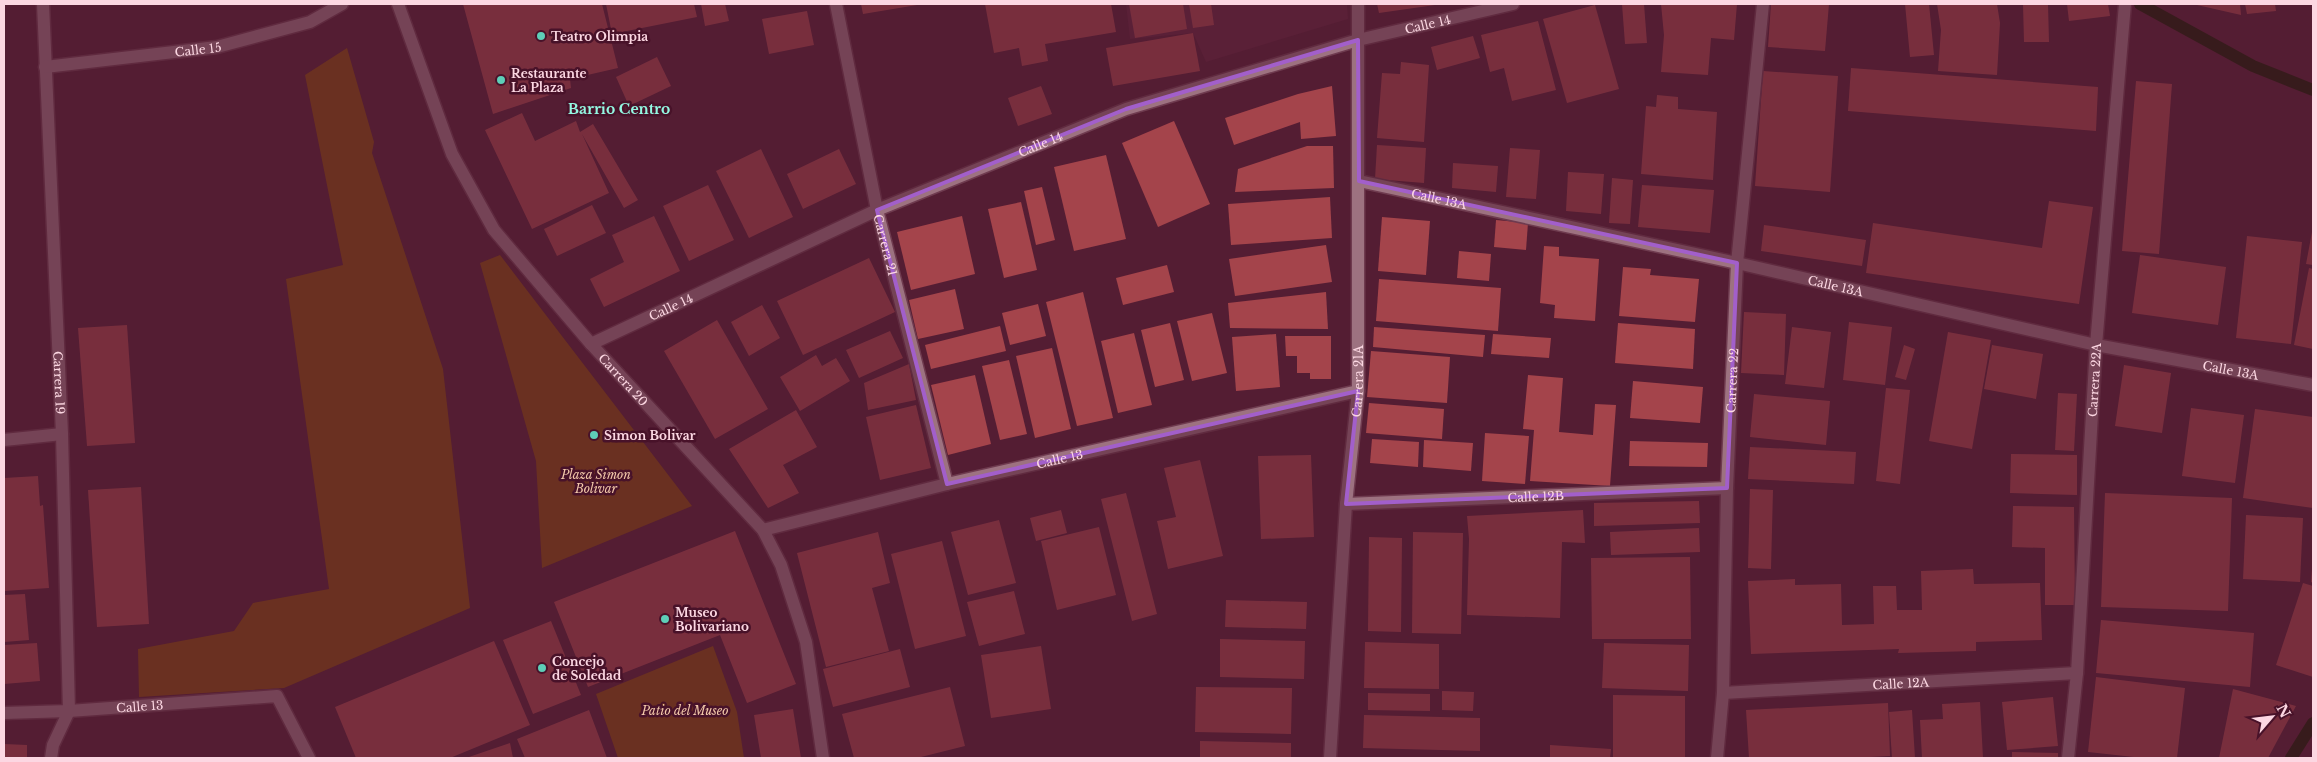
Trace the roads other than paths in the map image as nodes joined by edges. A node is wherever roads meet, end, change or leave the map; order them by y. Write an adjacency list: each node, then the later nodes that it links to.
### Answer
1 (43, 4): 10 (street, Carrera 19)
2 (342, 4): 10 (street, Calle 15)
3 (398, 4): 14 (street, Carrera 20)
4 (836, 4): 12 (street, Carrera 21)
5 (1358, 4): 9 (street, Carrera 21A)
6 (1513, 4): 9 (street, Calle 14)
7 (1763, 4): 13 (street, Carrera 22)
8 (2125, 4): 15 (street, Carrera 22A)
9 (1358, 40): 11 (street, Carrera 21A); 12 (street, Calle 14)
10 (45, 67): 18 (street, Carrera 19)
11 (1359, 181): 13 (street, Calle 13A); 17 (street, Carrera 21A)
12 (877, 210): 14 (street, Calle 14); 20 (street, Carrera 21)
13 (1737, 263): 15 (street, Calle 13A); 21 (street, Carrera 22)
14 (590, 344): 23 (street, Carrera 20)
15 (2096, 345): 16 (street, Calle 13A); 24 (street, Carrera 22A)
16 (2313, 385)
17 (1358, 391): 20 (street, Calle 13); 22 (street, Carrera 21A)
18 (62, 434): 19 (street); 26 (street, Carrera 19)
19 (4, 440)
20 (947, 484): 23 (street, Calle 13)
21 (1727, 488): 22 (street, Calle 12B); 25 (street, Carrera 22)
22 (1346, 504): 31 (street, Carrera 21A)
23 (763, 530): 30 (street, Carrera 20)
24 (2077, 673): 25 (street, Calle 12A); 33 (street, Carrera 22A)
25 (1723, 693): 32 (street, Carrera 22)
26 (69, 711): 27 (street, Calle 13); 28 (street, Carrera 19); 29 (street, Calle 13)
27 (4, 713)
28 (51, 758)
29 (309, 758)
30 (823, 758)
31 (1330, 758)
32 (1717, 758)
33 (2068, 758)

